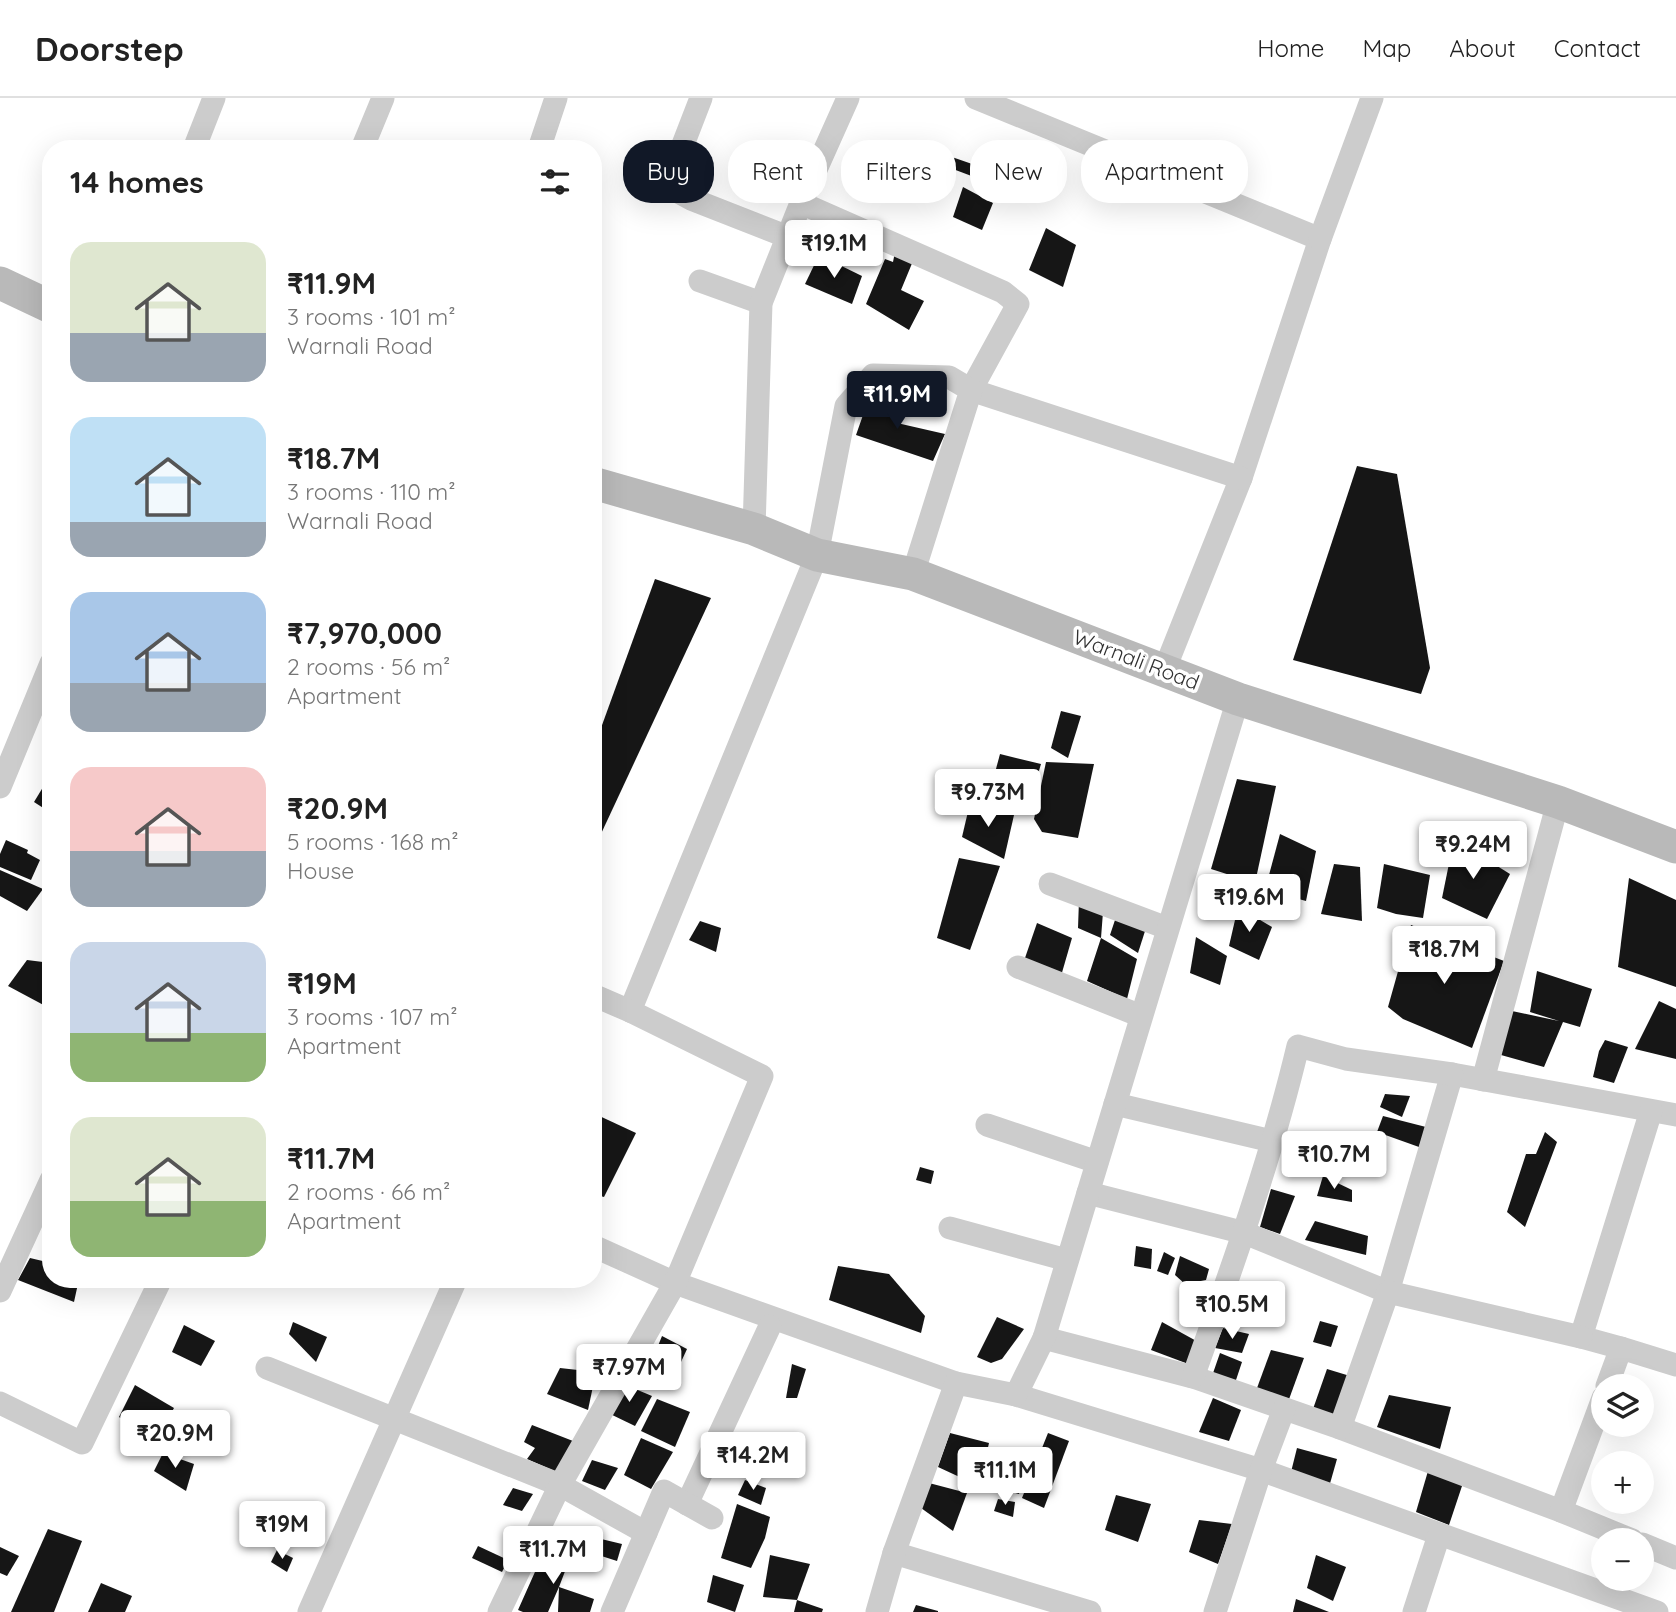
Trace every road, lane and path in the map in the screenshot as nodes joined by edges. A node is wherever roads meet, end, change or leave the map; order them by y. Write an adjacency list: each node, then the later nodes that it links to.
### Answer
1 (214, 98): 8 (street)
2 (383, 98): 9 (street)
3 (556, 98): 10 (street)
4 (701, 98): 13 (street)
5 (848, 98): 11 (street)
6 (976, 98): 14 (street)
7 (1372, 98): 14 (street)
8 (198, 140)
9 (366, 140)
10 (542, 140)
11 (827, 145)
12 (801, 203): 13 (street); 19 (street)
13 (788, 237): 18 (street)
14 (1320, 239): 20 (street)
15 (700, 281): 18 (street)
16 (0, 283): 17 (main road)
17 (42, 303)
18 (761, 303): 22 (street)
19 (971, 390): 20 (street); 23 (street); 24 (street)
20 (1241, 478): 25 (street)
21 (602, 486): 22 (main road, Warnali Road)
22 (754, 529): 23 (main road, Warnali Road)
23 (817, 555): 24 (main road, Warnali Road); 35 (street)
24 (913, 574): 25 (main road, Warnali Road)
25 (1164, 671): 27 (main road, Warnali Road)
26 (42, 685): 28 (street)
27 (1238, 699): 29 (main road, Warnali Road); 32 (street)
28 (0, 787)
29 (1558, 802): 30 (main road, Warnali Road); 38 (street)
30 (1675, 843)
31 (1050, 884): 32 (street)
32 (1167, 928): 36 (street)
33 (1018, 967): 36 (street)
34 (602, 999): 35 (street)
35 (630, 1010): 51 (street)
36 (1141, 1016): 39 (street)
37 (1451, 1074): 38 (street); 43 (street); 55 (street)
38 (1483, 1080): 40 (street)
39 (1115, 1104): 43 (street); 44 (street)
40 (1651, 1111): 41 (street); 57 (street)
41 (1676, 1115)
42 (987, 1125): 44 (street)
43 (1272, 1141): 48 (street)
44 (1097, 1162): 45 (street)
45 (1088, 1193): 48 (street); 50 (street)
46 (42, 1200): 54 (street)
47 (950, 1228): 50 (street)
48 (1245, 1233): 55 (street); 63 (street)
49 (602, 1250): 51 (street)
50 (1067, 1260): 58 (street)
51 (675, 1283): 64 (street); 72 (street)
52 (157, 1288): 66 (street)
53 (452, 1288): 68 (street)
54 (0, 1291)
55 (1388, 1292): 57 (street); 69 (street)
56 (769, 1326): 73 (street)
57 (1581, 1336): 59 (street)
58 (1044, 1338): 63 (street); 65 (street)
59 (1621, 1348): 60 (street); 62 (street)
60 (1676, 1366)
61 (267, 1367): 68 (street)
62 (1611, 1374)
63 (1193, 1377): 67 (street)
64 (956, 1383): 65 (street); 80 (street)
65 (1016, 1395): 71 (street)
66 (0, 1403)
67 (1284, 1409): 69 (street); 71 (street)
68 (395, 1418): 72 (street); 82 (street)
69 (1340, 1428): 74 (street)
70 (1591, 1430): 74 (street)
71 (1261, 1470): 78 (street); 87 (street)
72 (560, 1485): 77 (street); 83 (street)
73 (687, 1504): 75 (street); 77 (street)
74 (1561, 1511): 76 (street)
75 (712, 1518)
76 (1603, 1528)
77 (646, 1532): 84 (street)
78 (1439, 1535): 88 (street); 89 (street)
79 (1654, 1549): 81 (street)
80 (894, 1553): 85 (street); 86 (street)
81 (1676, 1558)
82 (309, 1612)
83 (499, 1612)
84 (612, 1612)
85 (877, 1612)
86 (1090, 1612)
87 (1215, 1612)
88 (1414, 1612)
89 (1657, 1612)

